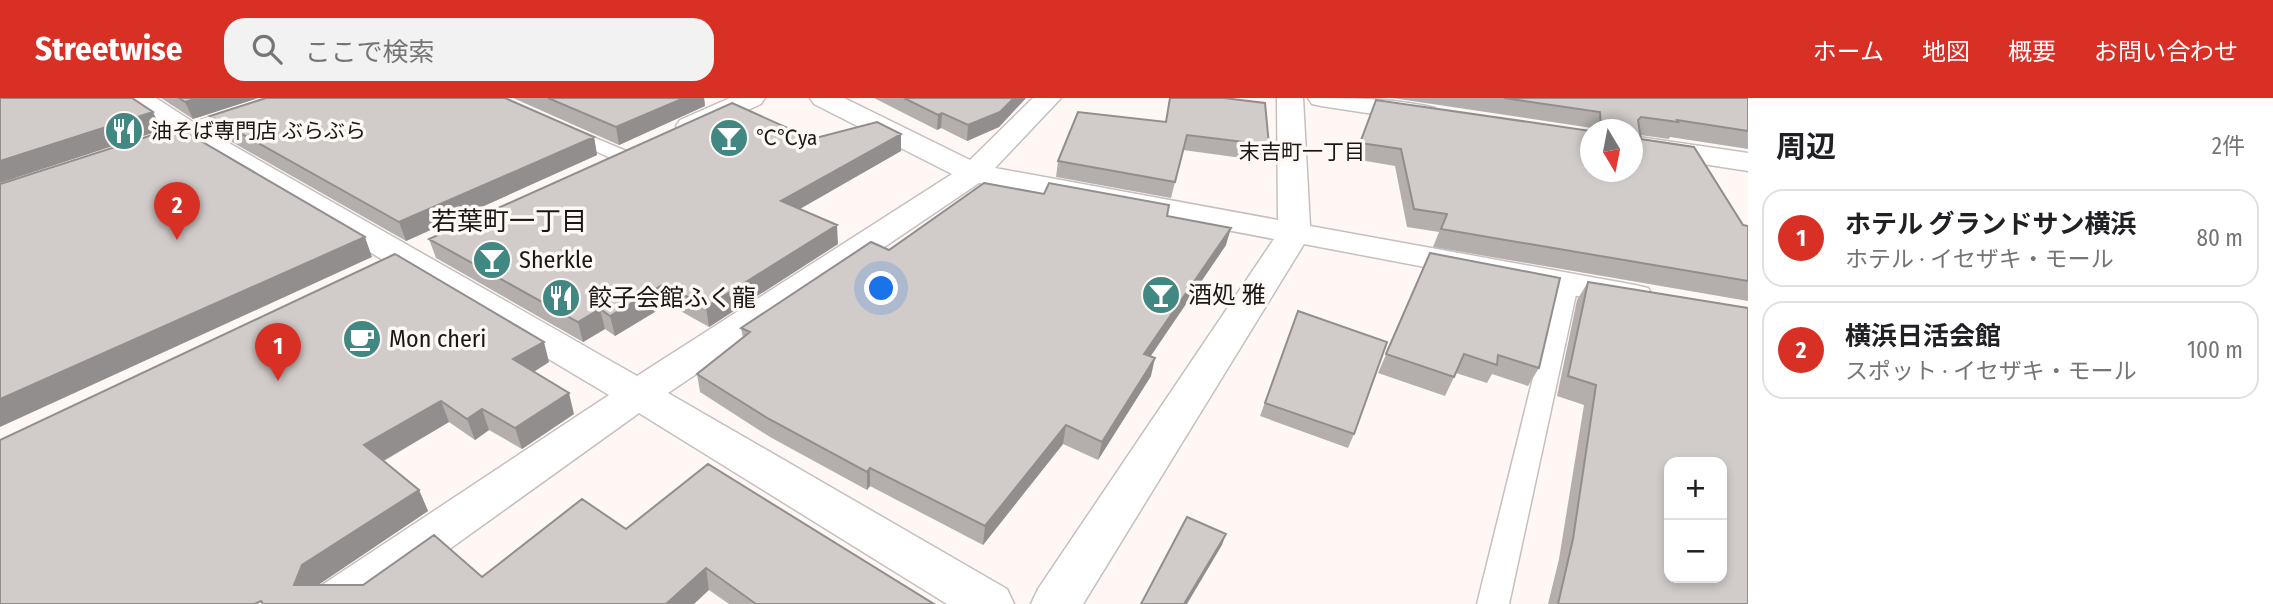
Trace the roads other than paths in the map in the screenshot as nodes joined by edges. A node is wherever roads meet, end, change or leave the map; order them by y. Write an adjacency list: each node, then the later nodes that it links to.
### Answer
1 (138, 98): 10 (street)
2 (291, 98): 10 (street)
3 (752, 98): 12 (street)
4 (823, 98): 15 (street)
5 (1048, 98): 15 (street)
6 (1290, 98): 17 (street)
7 (1321, 98): 8 (street)
8 (1457, 118)
9 (552, 125): 12 (lane)
10 (189, 132): 13 (street); 19 (street)
11 (1643, 146): 14 (street)
12 (643, 148): 16 (street)
13 (128, 153)
14 (1748, 162)
15 (974, 173): 17 (street); 23 (street)
16 (587, 174)
17 (1294, 234): 21 (street); 26 (street)
18 (440, 241): 19 (street)
19 (404, 258): 20 (street); 23 (street)
20 (370, 273)
21 (1567, 285): 22 (street); 27 (lane)
22 (1669, 302)
23 (638, 394): 24 (street); 25 (street)
24 (334, 604)
25 (989, 604)
26 (1056, 604)
27 (1493, 604)

